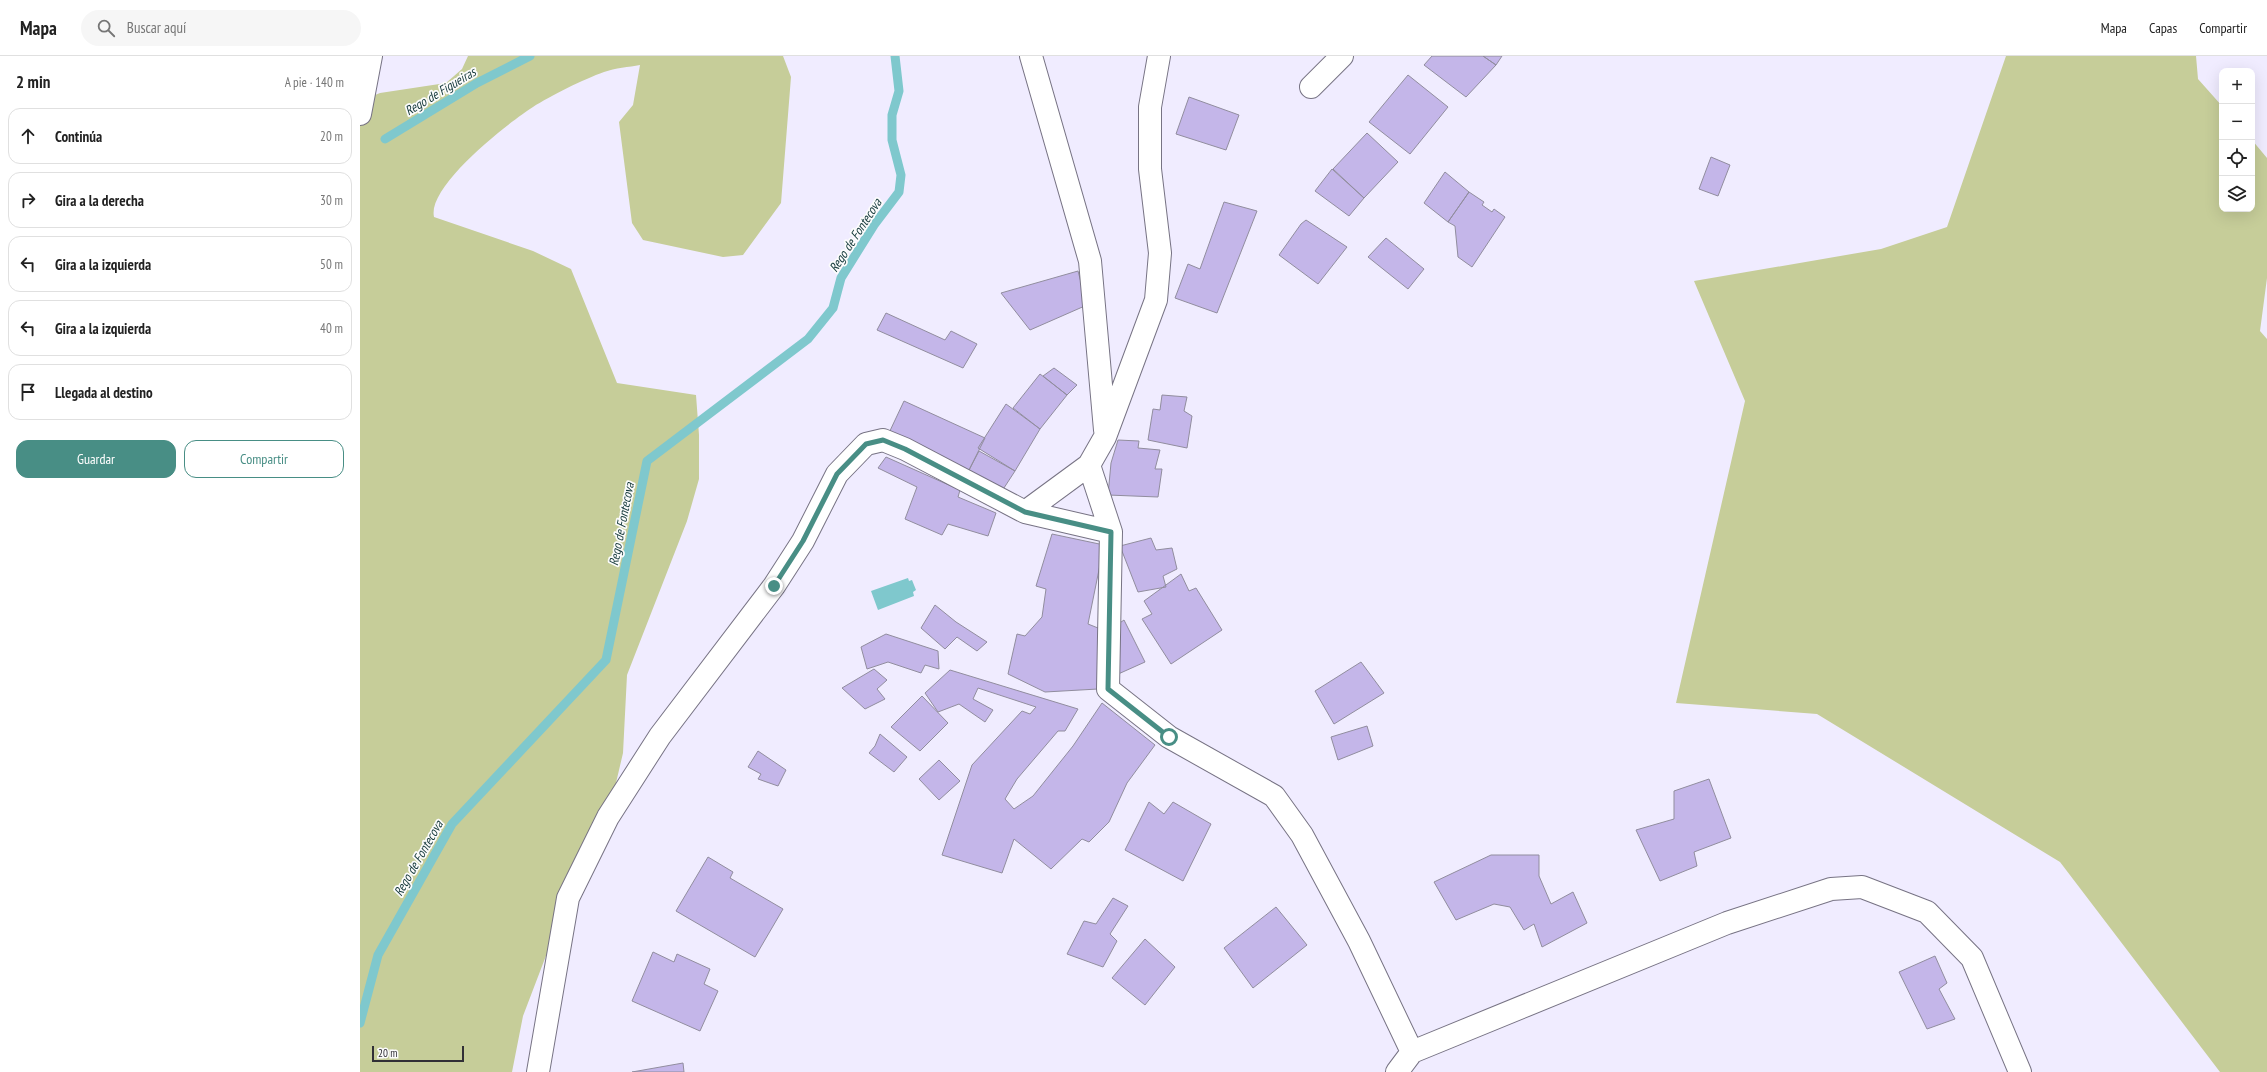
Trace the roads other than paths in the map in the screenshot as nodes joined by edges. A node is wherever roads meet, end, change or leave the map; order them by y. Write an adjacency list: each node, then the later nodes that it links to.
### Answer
1 (371, 56): 6 (street)
2 (1031, 56): 7 (street)
3 (1159, 56): 7 (street)
4 (1342, 56): 5 (street)
5 (1311, 87)
6 (360, 114)
7 (1106, 437): 8 (street)
8 (1089, 465): 9 (street); 10 (street)
9 (1025, 512): 10 (street); 12 (street)
10 (1111, 532): 11 (street)
11 (1412, 1052): 13 (street); 14 (street)
12 (538, 1072)
13 (1397, 1072)
14 (2020, 1072)

